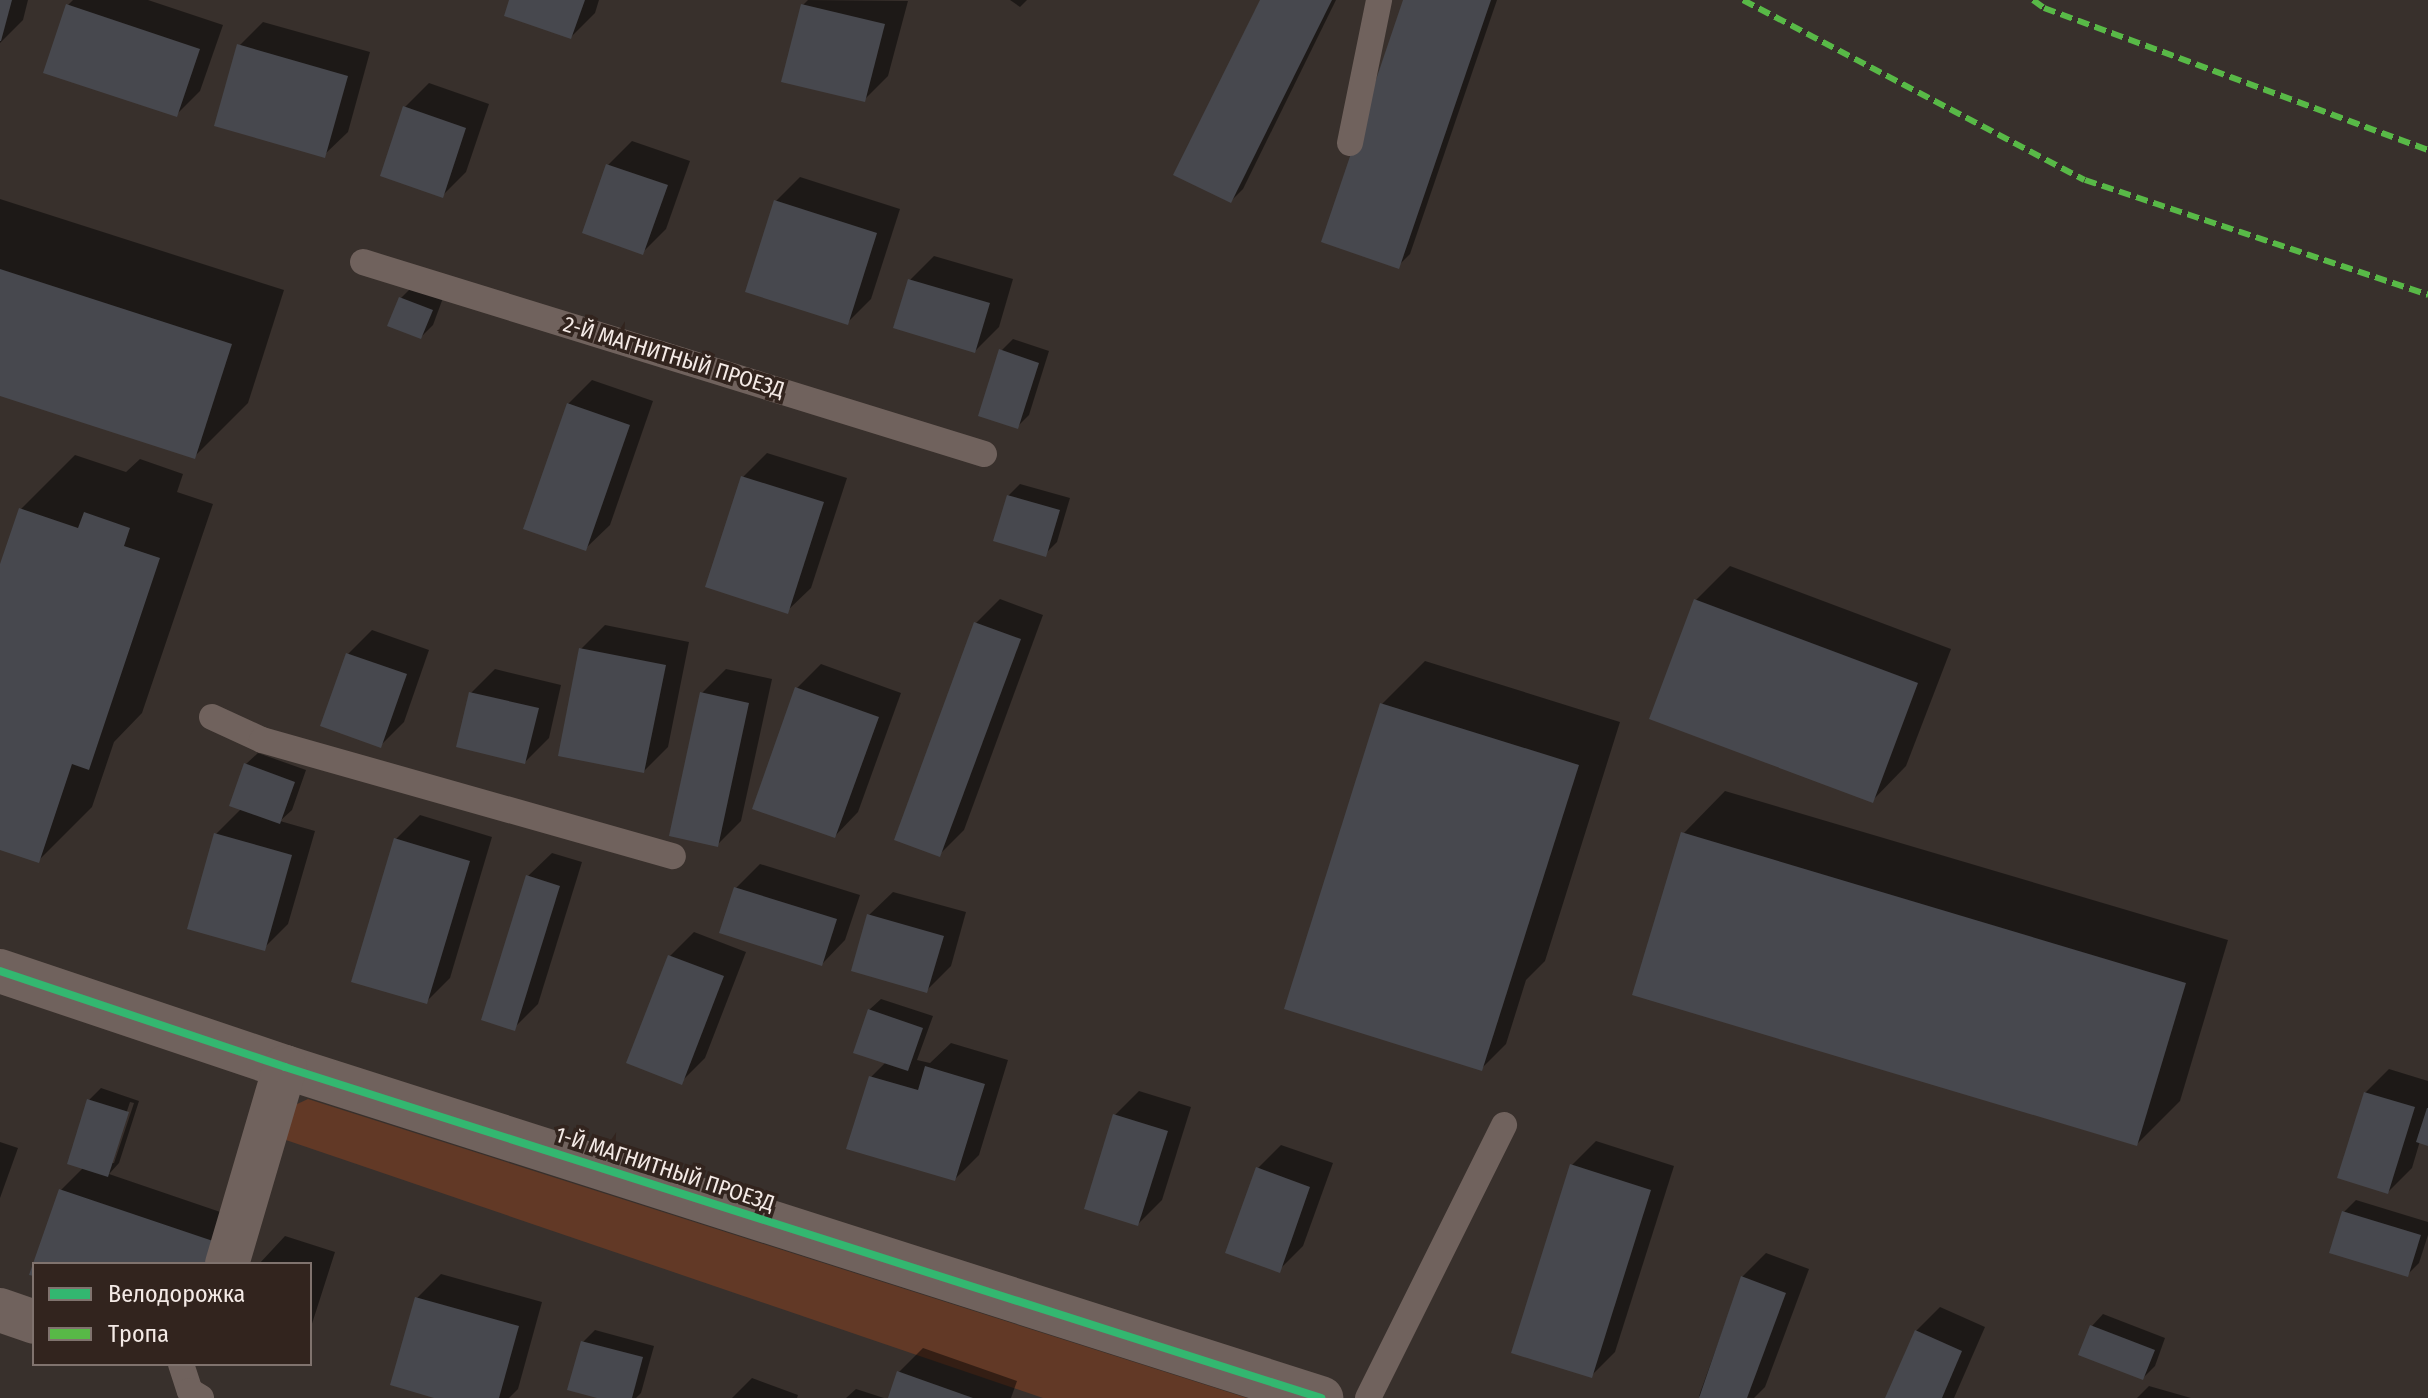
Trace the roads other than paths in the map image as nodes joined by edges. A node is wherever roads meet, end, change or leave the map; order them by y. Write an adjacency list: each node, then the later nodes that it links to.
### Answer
1 (1379, 0): 2 (lane)
2 (1350, 143)
3 (363, 262): 4 (lane, 2-Й МАГНИТНЫЙ ПРОЕЗД)
4 (984, 454)
5 (212, 717): 6 (lane)
6 (673, 856)
7 (0, 971): 8 (street, 1-Й МАГНИТНЫЙ ПРОЕЗД)
8 (285, 1067): 10 (street); 15 (street, 1-Й МАГНИТНЫЙ ПРОЕЗД)
9 (1504, 1125): 16 (lane)
10 (228, 1262)
11 (0, 1310): 12 (street)
12 (32, 1321)
13 (182, 1366): 14 (lane)
14 (201, 1398)
15 (1321, 1398)
16 (1368, 1398)

